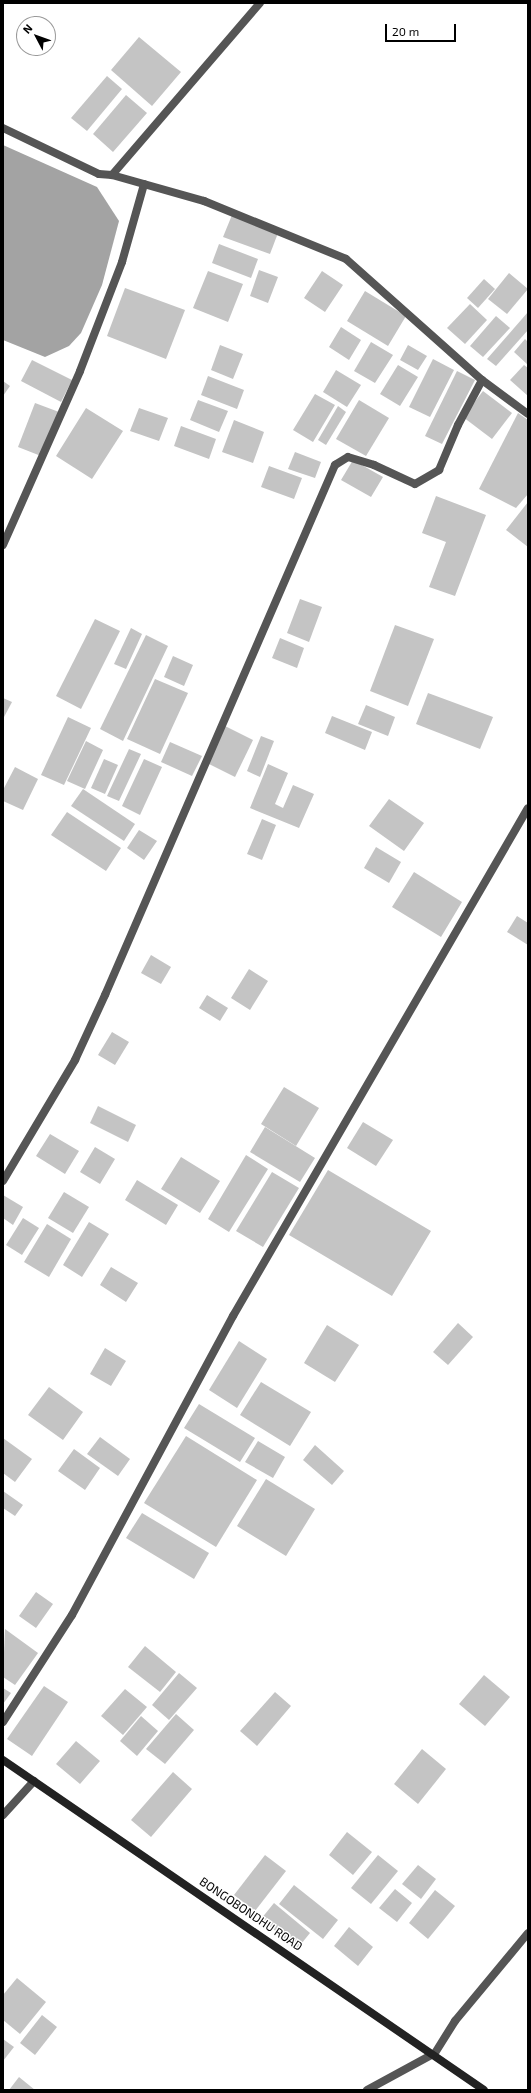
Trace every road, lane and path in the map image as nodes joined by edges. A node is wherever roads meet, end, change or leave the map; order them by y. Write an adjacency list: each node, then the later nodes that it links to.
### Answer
1 (260, 3): 3 (street)
2 (3, 128): 3 (street)
3 (112, 175): 4 (street)
4 (144, 184): 5 (street); 7 (street)
5 (482, 380): 6 (street); 9 (street)
6 (528, 414)
7 (3, 545)
8 (528, 808): 10 (street)
9 (3, 1181)
10 (3, 1722)
11 (3, 1760): 12 (street, BONGOBONDHU ROAD)
12 (34, 1781): 13 (street); 15 (street, BONGOBONDHU ROAD)
13 (3, 1815)
14 (528, 1933): 15 (street)
15 (435, 2053): 16 (street); 17 (street, BONGOBONDHU ROAD)
16 (367, 2090)
17 (484, 2090)

